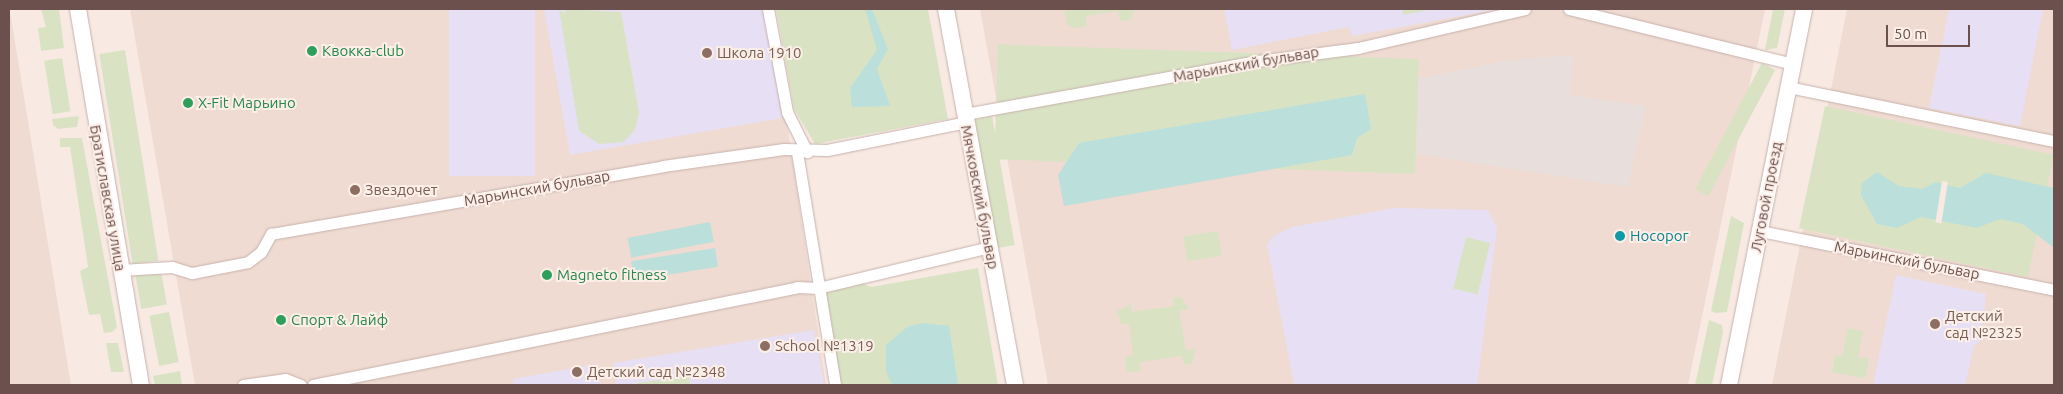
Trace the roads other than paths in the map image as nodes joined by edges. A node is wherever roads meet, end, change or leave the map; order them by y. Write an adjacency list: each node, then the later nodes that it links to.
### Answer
1 (78, 9): 14 (street, Братиславская улица)
2 (768, 9): 11 (street)
3 (946, 9): 9 (street, Мячковский бульвар)
4 (1525, 9): 9 (street, Марьинский бульвар)
5 (1569, 9): 7 (street)
6 (1804, 9): 7 (street, Луговой проезд)
7 (1793, 64): 8 (street, Луговой проезд)
8 (1788, 87): 10 (street); 12 (street, Луговой проезд)
9 (966, 118): 11 (street, Марьинский бульвар); 13 (street, Мячковский бульвар)
10 (2054, 141)
11 (802, 152): 14 (street, Марьинский бульвар); 15 (street)
12 (1760, 231): 16 (street, Марьинский бульвар); 23 (street, Луговой проезд)
13 (990, 247): 15 (street); 22 (street, Мячковский бульвар)
14 (120, 270): 17 (street, Братиславская улица)
15 (818, 288): 20 (street); 21 (street)
16 (2054, 290)
17 (141, 385)
18 (243, 385): 19 (street)
19 (301, 385)
20 (313, 385)
21 (835, 385)
22 (1015, 385)
23 (1729, 385)

